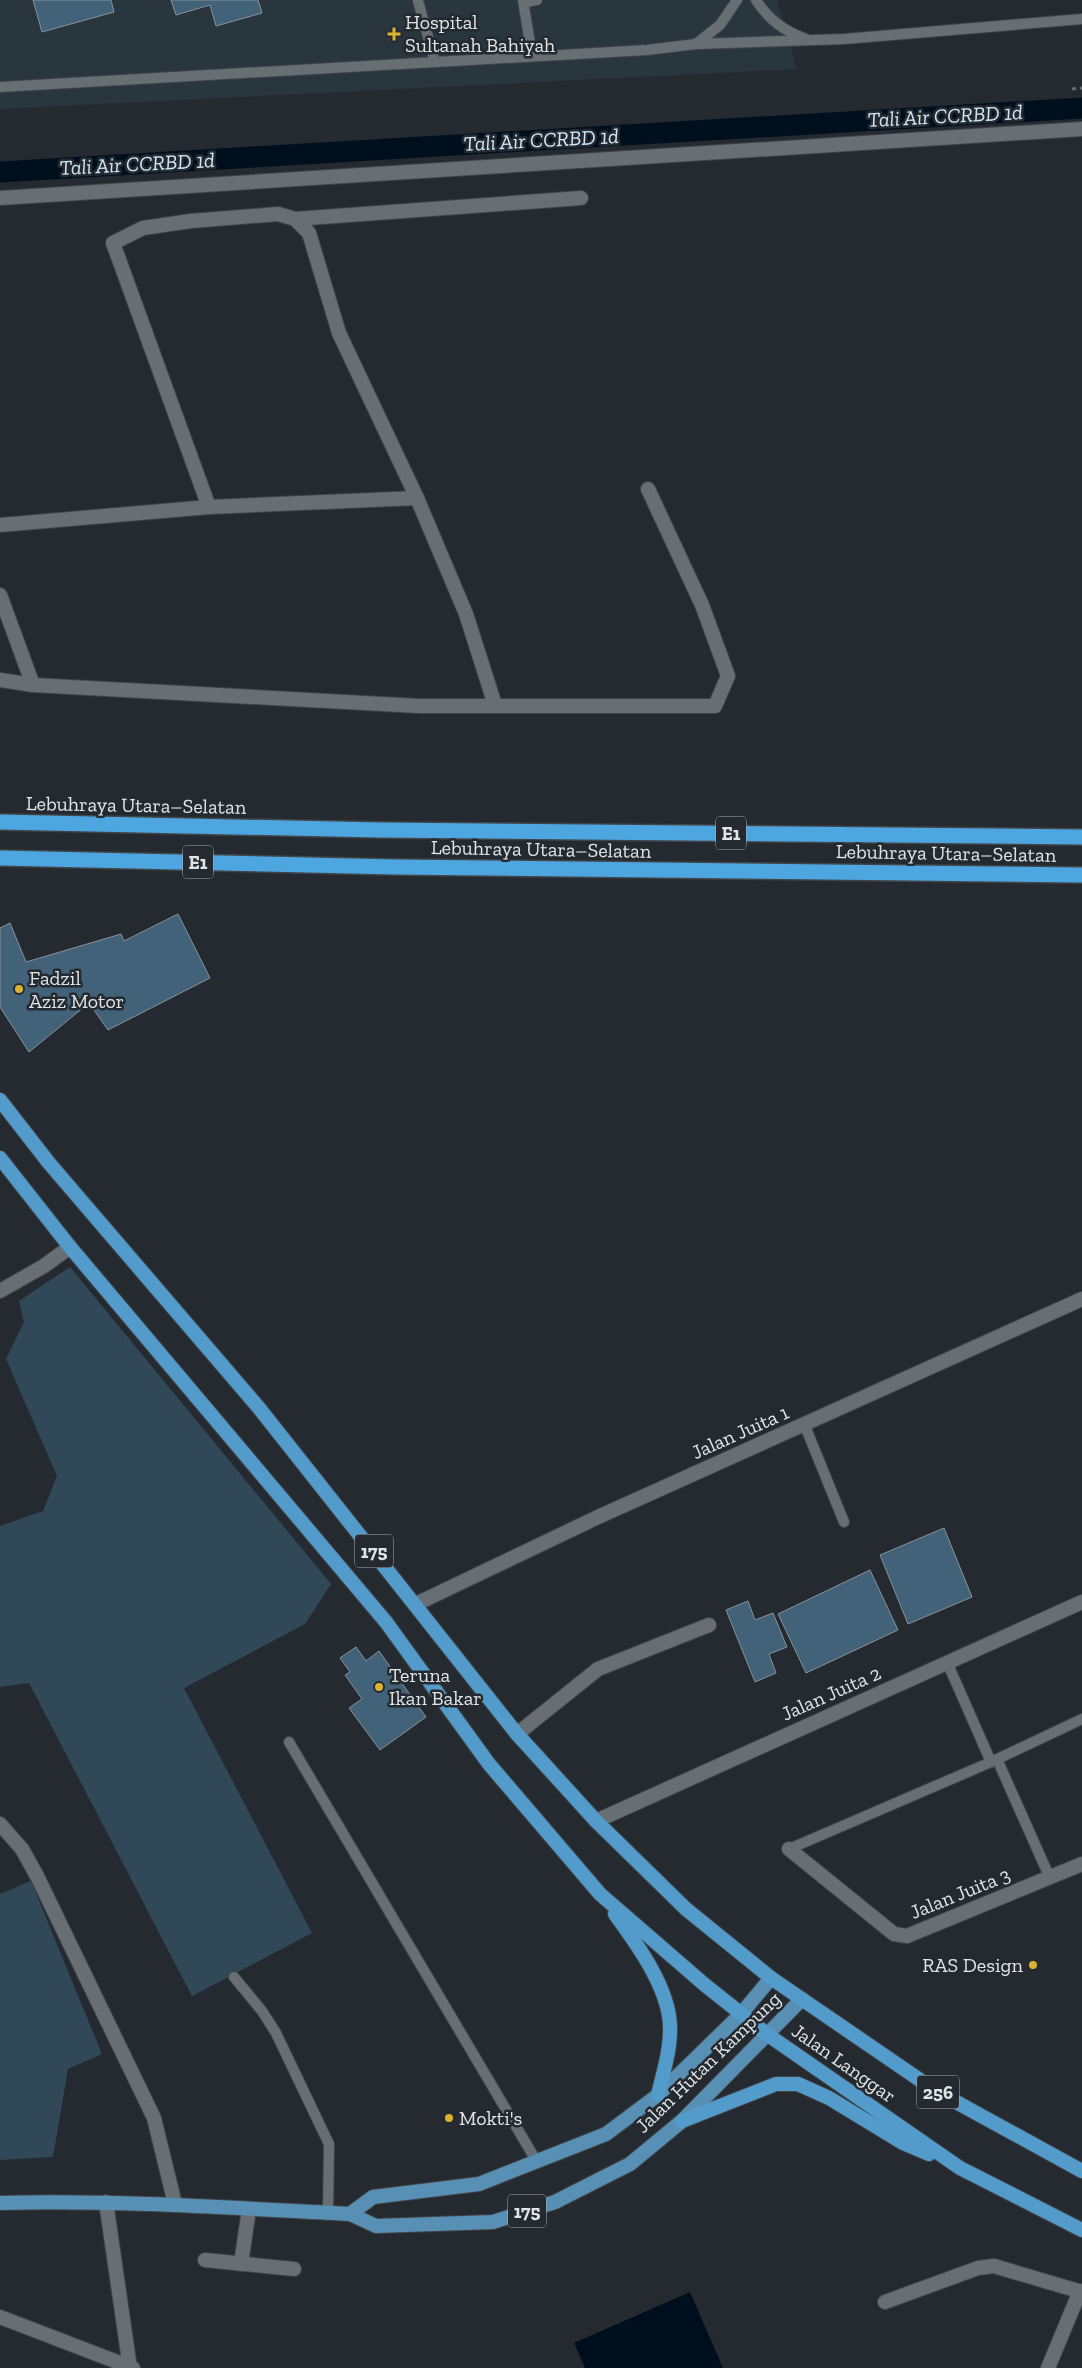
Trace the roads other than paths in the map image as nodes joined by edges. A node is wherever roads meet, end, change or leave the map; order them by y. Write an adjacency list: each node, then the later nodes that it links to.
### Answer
1 (537, 0): 5 (lane)
2 (737, 0): 8 (lane)
3 (756, 0): 7 (lane)
4 (418, 1): 10 (lane)
5 (524, 2): 9 (lane)
6 (1082, 19): 7 (lane)
7 (812, 41): 8 (lane)
8 (696, 44): 9 (lane)
9 (532, 56): 10 (lane)
10 (435, 62): 11 (lane)
11 (0, 87)
12 (1082, 129): 13 (street)
13 (0, 198)
14 (581, 198): 15 (street)
15 (295, 219): 17 (street); 18 (street)
16 (648, 489): 23 (street)
17 (417, 498): 18 (street); 23 (street)
18 (209, 507): 19 (street)
19 (0, 525)
20 (0, 595): 22 (street)
21 (0, 680): 22 (street)
22 (33, 685): 23 (street)
23 (494, 705)
24 (0, 822): 25 (highway, Lebuhraya Utara–Selatan / E1)
25 (1082, 837)
26 (0, 858): 27 (highway, Lebuhraya Utara–Selatan / E1)
27 (1082, 875)
28 (0, 1100): 36 (highway, 175)
29 (0, 1158): 30 (highway, 175)
30 (70, 1247): 31 (street); 48 (highway, 175)
31 (0, 1291)
32 (1082, 1300): 33 (street, Jalan Juita 1)
33 (805, 1426): 34 (lane); 36 (street, Jalan Juita 1)
34 (844, 1522)
35 (1082, 1602): 38 (street, Jalan Juita 2)
36 (416, 1604): 40 (highway, 175)
37 (709, 1625): 40 (street)
38 (947, 1662): 42 (lane); 43 (street, Jalan Juita 2)
39 (1082, 1719): 42 (lane)
40 (517, 1734): 43 (highway, 175)
41 (289, 1742): 56 (lane)
42 (994, 1760): 45 (lane); 47 (lane)
43 (596, 1821): 50 (highway, 175)
44 (0, 1824): 61 (street)
45 (789, 1849): 47 (street, Jalan Juita 3)
46 (1082, 1864): 47 (street, Jalan Juita 3)
47 (1050, 1878)
48 (600, 1894): 52 (highway, 175); 54 (highway)
49 (234, 1977): 63 (lane)
50 (771, 1978): 51 (highway, Jalan Langgar / 256); 52 (main road, Jalan Hutan Kampung / 175)
51 (802, 1999): 53 (main road, Jalan Hutan Kampung / 175); 58 (highway, Jalan Langgar / 256)
52 (741, 2014): 53 (highway, Jalan Langgar / 256); 54 (main road, Jalan Hutan Kampung / 175)
53 (768, 2035): 55 (main road, Jalan Hutan Kampung / 175); 57 (highway, Jalan Langgar / 256)
54 (658, 2095): 56 (main road, Jalan Hutan Kampung / 175)
55 (682, 2121): 57 (highway); 64 (main road, Jalan Hutan Kampung / 175)
56 (537, 2162): 64 (main road, Jalan Hutan Kampung / 175)
57 (960, 2168): 65 (highway, Jalan Langgar / 256)
58 (1082, 2171)
59 (106, 2202): 60 (main road, 175); 61 (main road, 175); 72 (street)
60 (0, 2203)
61 (175, 2204): 62 (main road, 175)
62 (249, 2209): 63 (main road, 175); 67 (street)
63 (328, 2212): 64 (main road, 175)
64 (350, 2214)
65 (1082, 2230)
66 (205, 2260): 67 (street)
67 (241, 2264): 68 (street)
68 (294, 2269)
69 (1081, 2292): 70 (street); 73 (street)
70 (885, 2302)
71 (0, 2317): 72 (street)
72 (131, 2368)
73 (1048, 2368)

